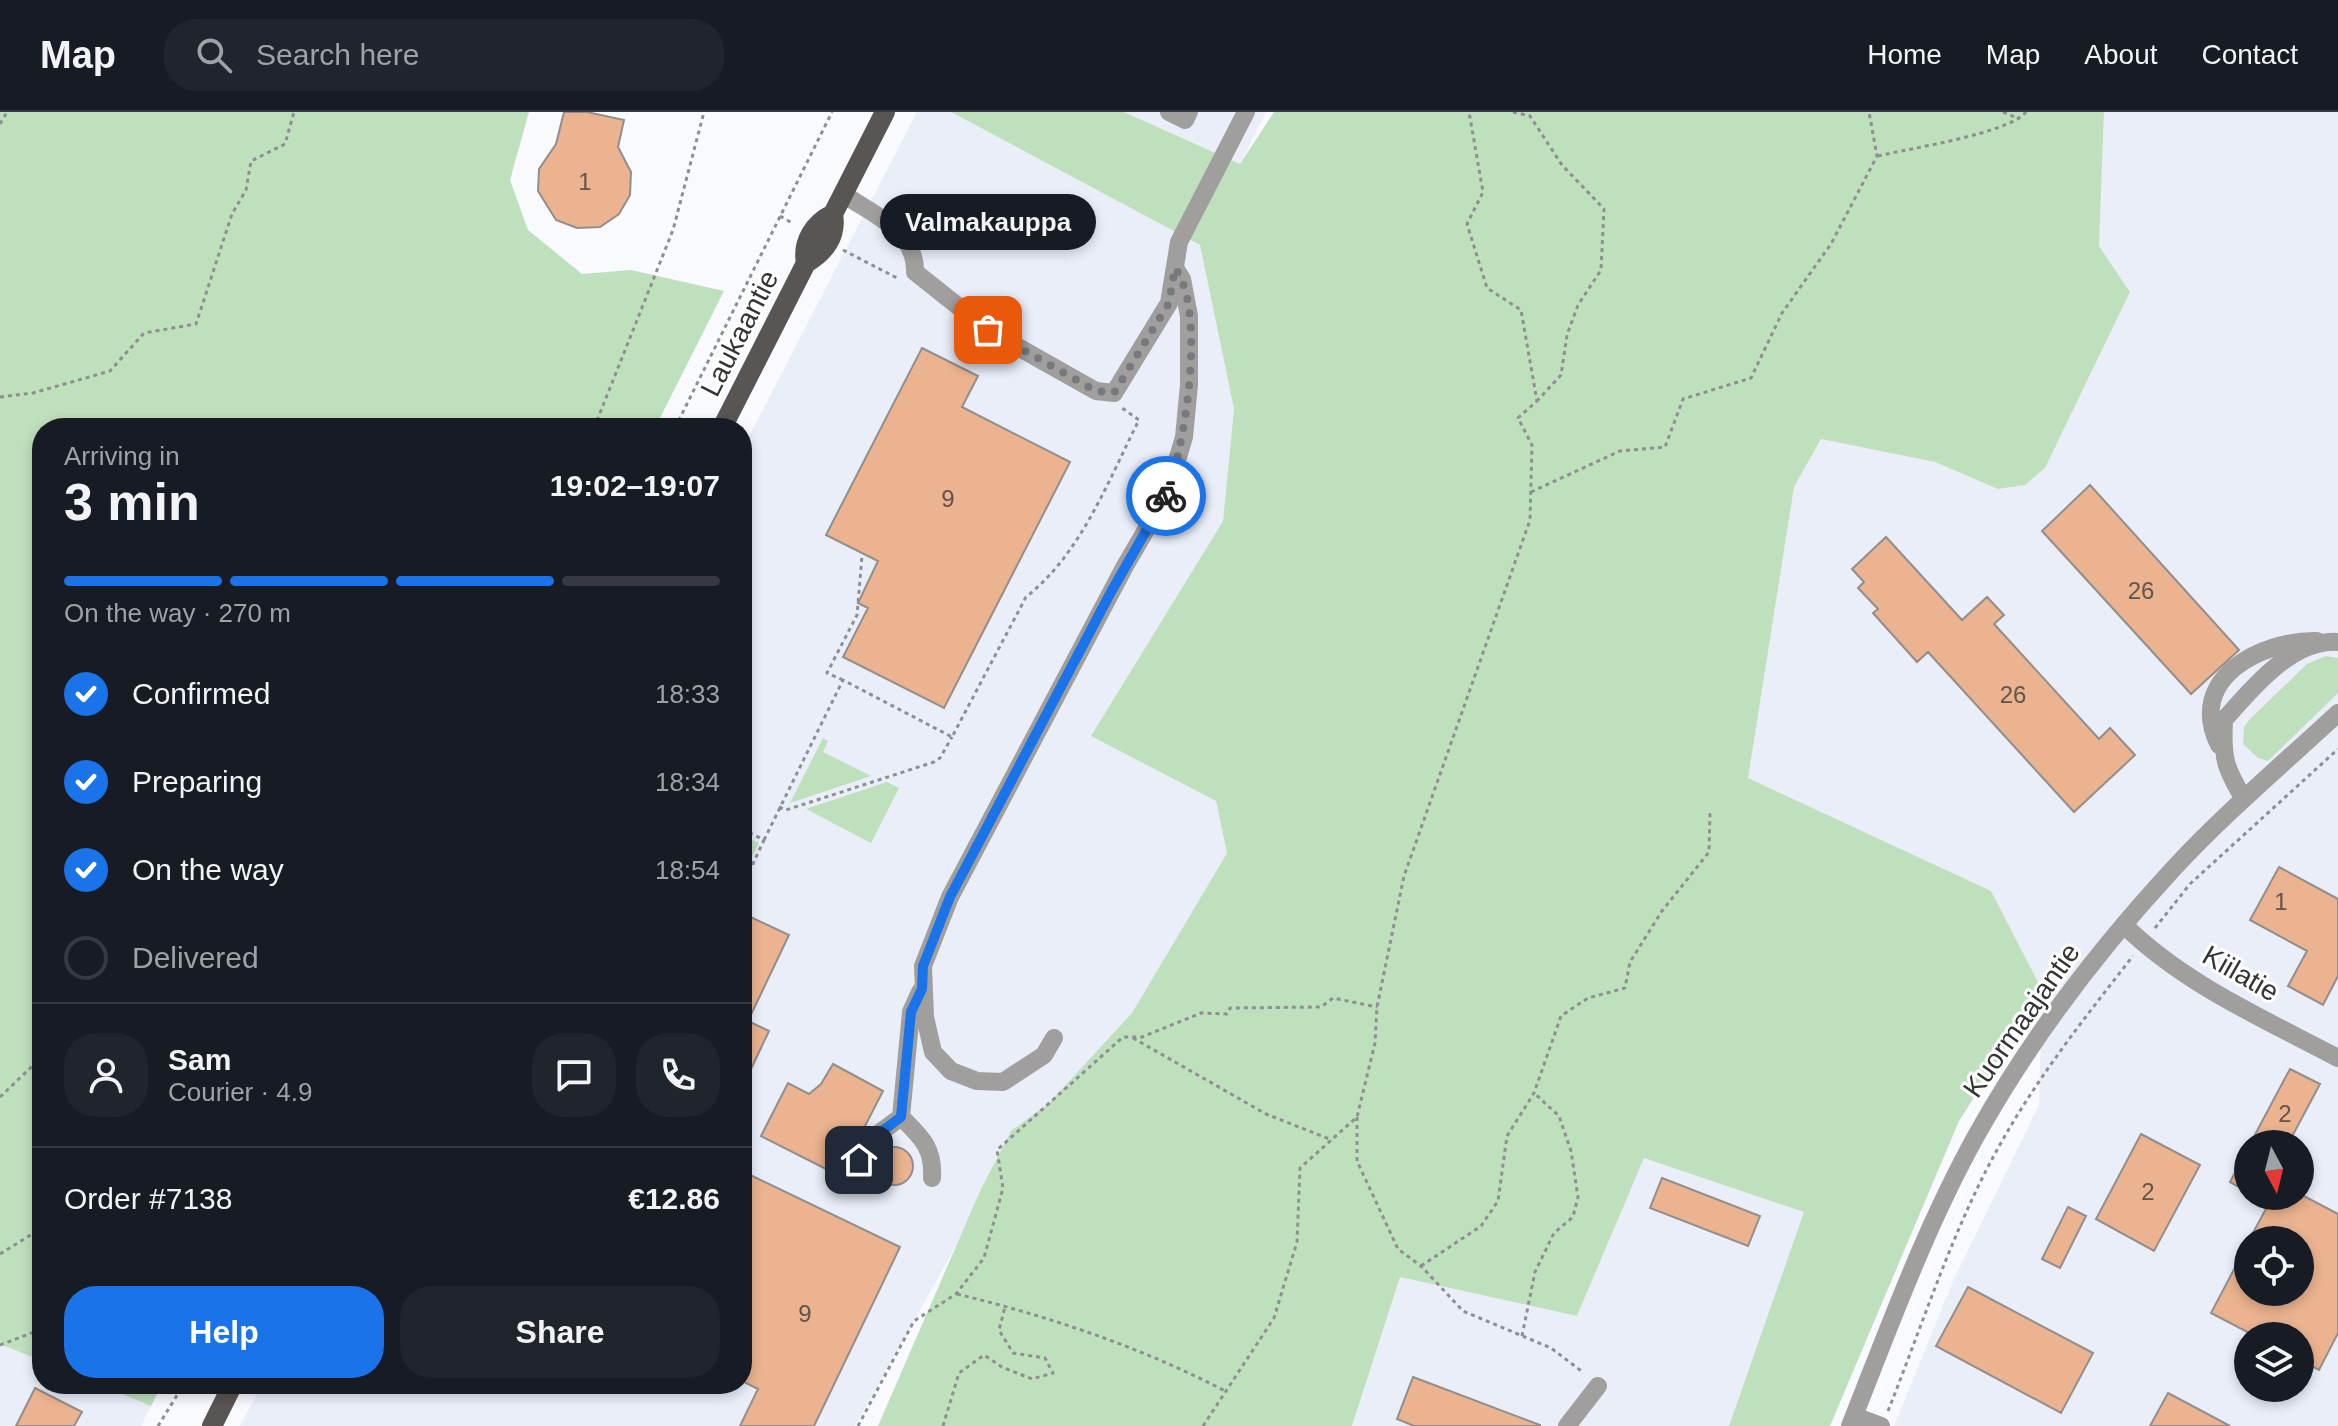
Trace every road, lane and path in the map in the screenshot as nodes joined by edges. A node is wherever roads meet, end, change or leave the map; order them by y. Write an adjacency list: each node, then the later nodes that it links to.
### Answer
1 (7, 112): 15 (path)
2 (294, 112): 23 (path)
3 (704, 112): 25 (path)
4 (832, 112): 18 (path)
5 (885, 112): 17 (main road)
6 (1169, 112): 7 (street)
7 (1189, 112)
8 (1246, 112): 20 (street)
9 (1469, 112): 24 (path)
10 (1513, 112): 24 (path)
11 (1869, 112): 16 (path)
12 (2003, 112): 14 (path)
13 (2026, 112): 14 (path)
14 (2020, 119): 16 (path)
15 (0, 124)
16 (1877, 156): 28 (path)
17 (843, 194): 19 (main road); 22 (street)
18 (780, 216): 19 (path); 26 (path)
19 (820, 238): 21 (path); 27 (main road, Laukaantie)
20 (1175, 268): 22 (street); 45 (street)
21 (898, 279)
22 (1102, 393): 34 (path)
23 (0, 397)
24 (1537, 401): 28 (path)
25 (598, 418)
26 (680, 418)
27 (727, 418)
28 (1531, 492): 46 (path)
29 (862, 556): 32 (path)
30 (2317, 641): 31 (street); 36 (street); 36 (street)
31 (2338, 642)
32 (843, 680): 34 (path); 38 (path)
33 (2338, 713): 37 (street, Kuormaajantie)
34 (952, 737): 38 (path)
35 (2338, 749): 44 (path)
36 (2222, 752): 37 (street)
37 (2244, 799): 43 (street, Kuormaajantie)
38 (779, 807): 41 (path)
39 (1710, 812): 51 (path)
40 (752, 834): 41 (path)
41 (764, 840): 42 (path)
42 (752, 866)
43 (2124, 925): 44 (street, Kiilatie); 71 (street, Kuormaajantie)
44 (2143, 944): 49 (street, Kiilatie); 70 (path)
45 (922, 989): 48 (street); 53 (street)
46 (1377, 1007): 47 (path); 54 (path)
47 (1130, 1037): 55 (path); 61 (path)
48 (1054, 1038)
49 (2338, 1058)
50 (32, 1067): 52 (path)
51 (1534, 1093): 60 (path); 64 (path)
52 (0, 1097)
53 (901, 1117): 56 (street); 57 (street)
54 (1357, 1117): 55 (path); 60 (path)
55 (1332, 1140): 67 (path)
56 (855, 1171)
57 (932, 1178)
58 (32, 1234): 59 (path)
59 (0, 1254)
60 (1421, 1266): 64 (path)
61 (956, 1294): 62 (path); 74 (path)
62 (1005, 1307): 67 (path); 75 (path)
63 (32, 1333): 65 (path)
64 (1522, 1336): 66 (path)
65 (0, 1345)
66 (1598, 1386): 77 (street)
67 (1227, 1392): 76 (path)
68 (178, 1394): 72 (path)
69 (228, 1394): 73 (main road)
70 (1884, 1419): 71 (street)
71 (1852, 1421)
72 (158, 1426)
73 (212, 1426)
74 (858, 1426)
75 (943, 1426)
76 (1203, 1426)
77 (1567, 1426)

